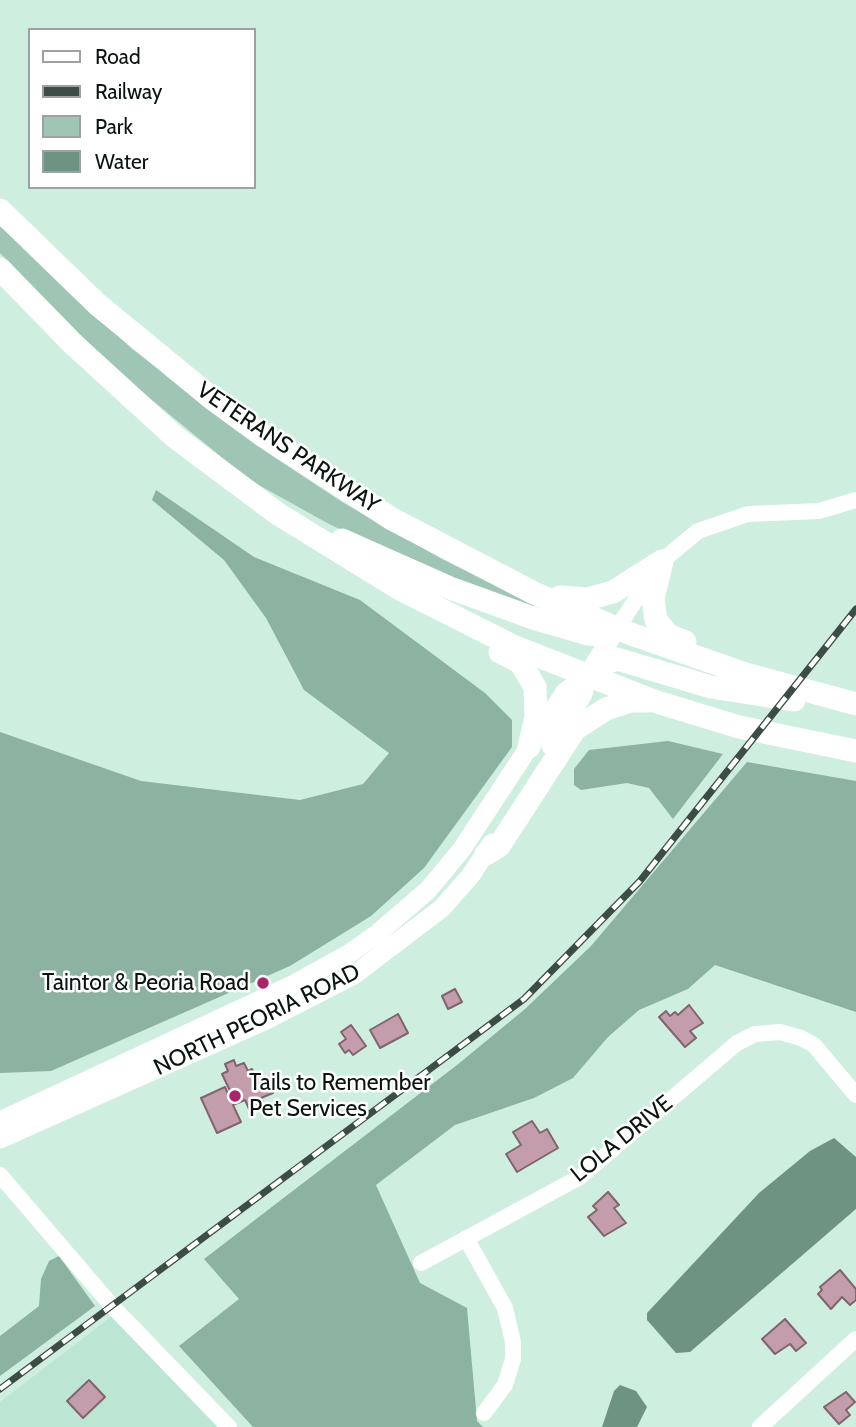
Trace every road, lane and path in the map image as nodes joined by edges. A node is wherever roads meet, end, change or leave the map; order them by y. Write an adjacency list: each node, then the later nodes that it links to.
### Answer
1 (0, 210): 7 (highway, VETERANS PARKWAY)
2 (0, 269): 4 (highway)
3 (856, 500): 6 (street)
4 (271, 509): 5 (highway); 8 (highway)
5 (343, 556): 10 (highway); 13 (highway)
6 (662, 561): 7 (highway); 8 (street); 9 (highway)
7 (534, 593): 8 (highway, VETERANS PARKWAY)
8 (617, 628): 9 (highway); 10 (main road, NORTH PEORIA ROAD)
9 (746, 674): 12 (highway)
10 (587, 676): 11 (highway); 12 (highway); 13 (main road, NORTH PEORIA ROAD); 15 (main road, NORTH PEORIA ROAD)
11 (654, 701): 14 (highway); 15 (highway)
12 (856, 705)
13 (529, 747): 17 (main road, NORTH PEORIA ROAD)
14 (856, 751)
15 (486, 854): 18 (main road, NORTH PEORIA ROAD)
16 (856, 1095): 20 (street, LOLA DRIVE)
17 (0, 1121)
18 (0, 1139)
19 (0, 1175): 24 (street)
20 (466, 1238): 21 (street, LOLA DRIVE); 23 (street)
21 (421, 1263)
22 (856, 1339): 25 (street)
23 (484, 1413)
24 (229, 1427)
25 (760, 1427)

